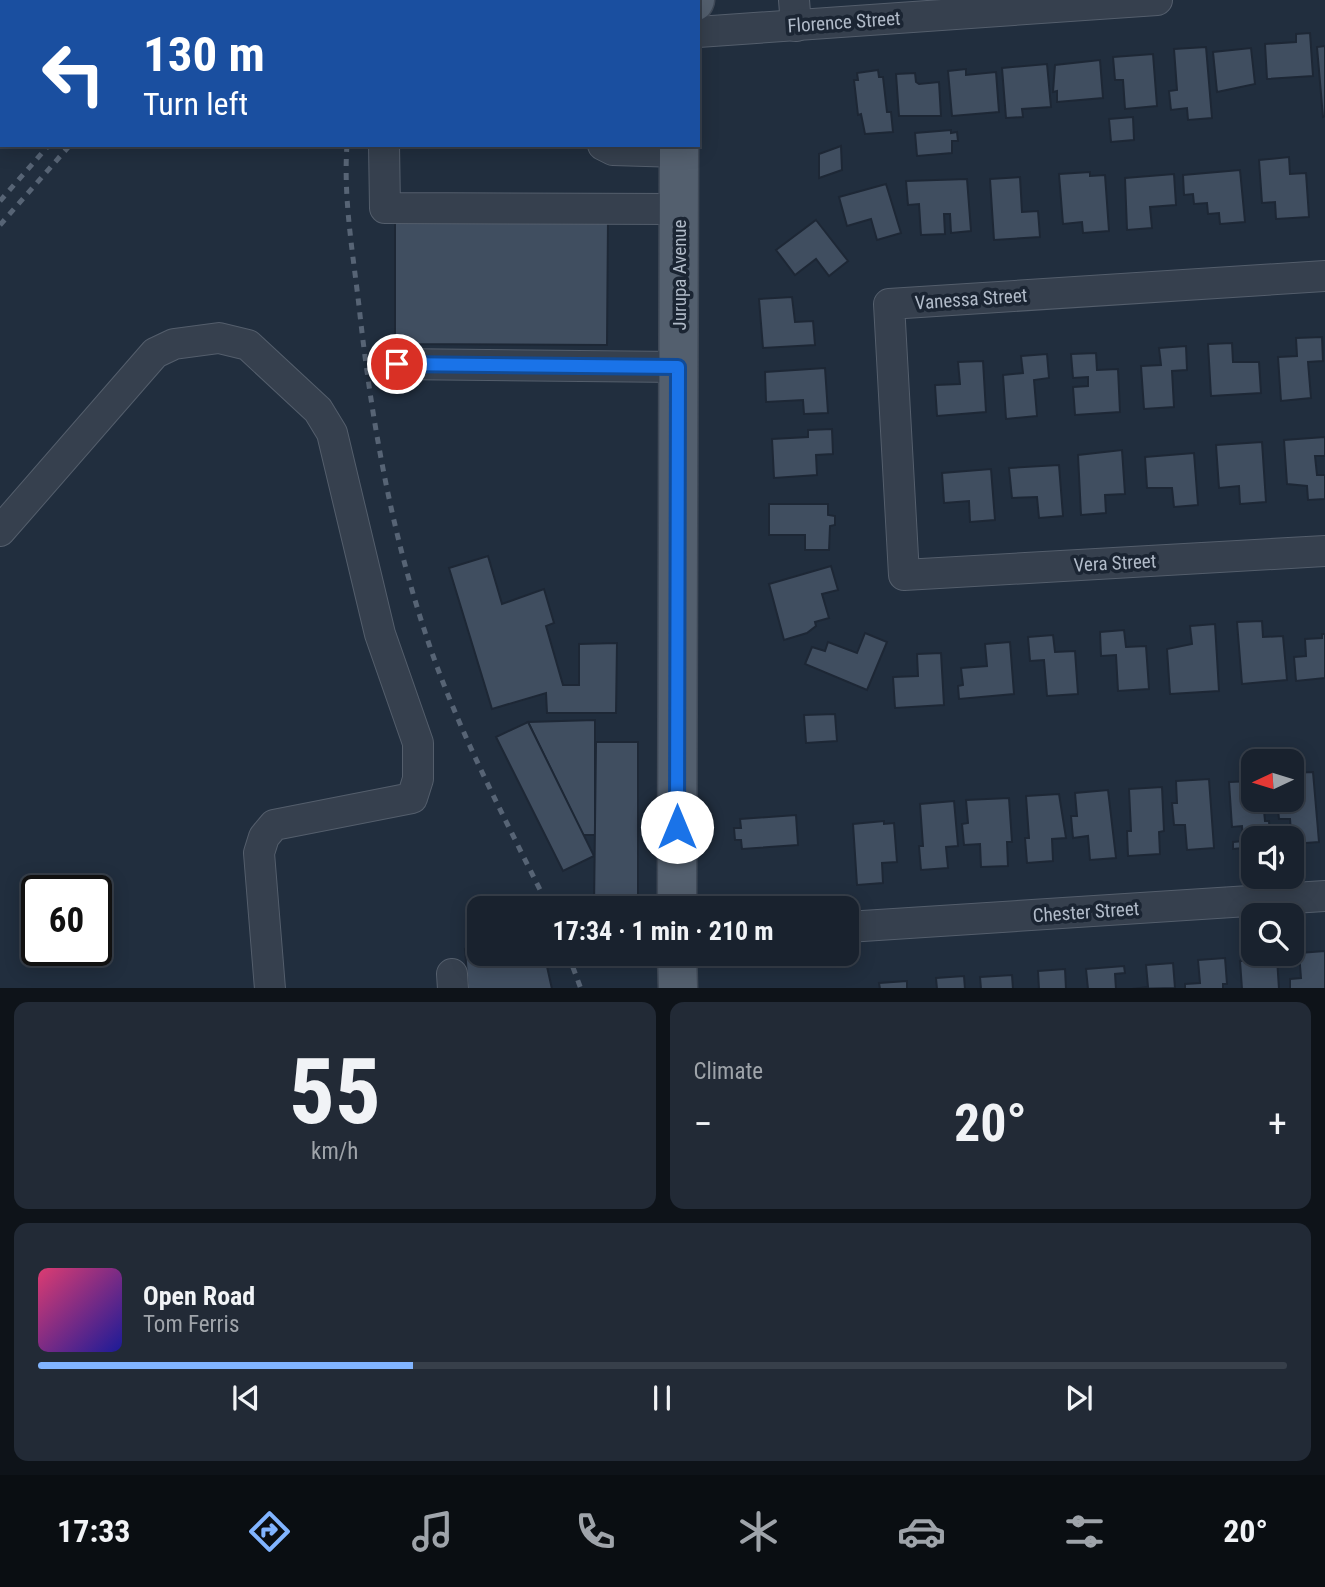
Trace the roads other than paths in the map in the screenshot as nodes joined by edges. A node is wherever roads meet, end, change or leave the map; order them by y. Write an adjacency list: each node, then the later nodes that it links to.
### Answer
1 (1157, 0): 2 (street, Florence Street)
2 (795, 13): 3 (street, Florence Street)
3 (700, 32)
4 (384, 147): 7 (street)
5 (607, 147): 6 (street)
6 (679, 148): 7 (main road, Jurupa Avenue)
7 (679, 209): 10 (main road, Jurupa Avenue)
8 (1325, 276): 13 (street, Vanessa Street)
9 (397, 364): 10 (street)
10 (678, 367): 14 (main road, Jurupa Avenue)
11 (0, 531): 18 (street)
12 (1325, 551): 13 (street, Vera Street)
13 (904, 575)
14 (677, 896)
15 (1325, 896): 16 (street, Chester Street)
16 (859, 926)
17 (677, 966): 19 (main road)
18 (270, 988)
19 (678, 988)

